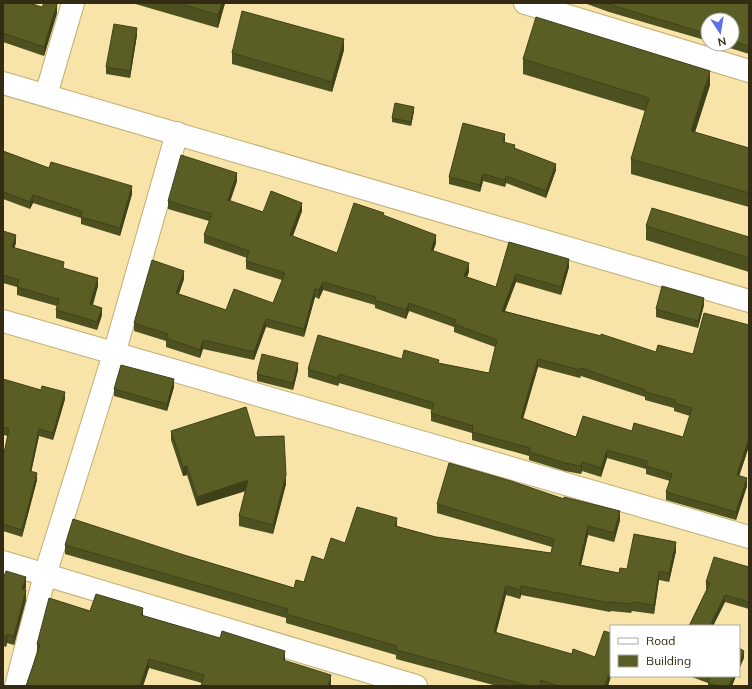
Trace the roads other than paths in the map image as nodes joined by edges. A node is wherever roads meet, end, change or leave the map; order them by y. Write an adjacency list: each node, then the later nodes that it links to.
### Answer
1 (73, 3): 5 (street)
2 (525, 3): 3 (street)
3 (749, 71)
4 (3, 83): 5 (street)
5 (46, 95): 6 (street)
6 (177, 133): 7 (street); 9 (street)
7 (749, 301)
8 (3, 321): 9 (street)
9 (114, 354): 10 (street); 12 (street)
10 (749, 537)
11 (3, 562): 12 (street)
12 (45, 575): 13 (street); 14 (street)
13 (16, 686)
14 (416, 686)

